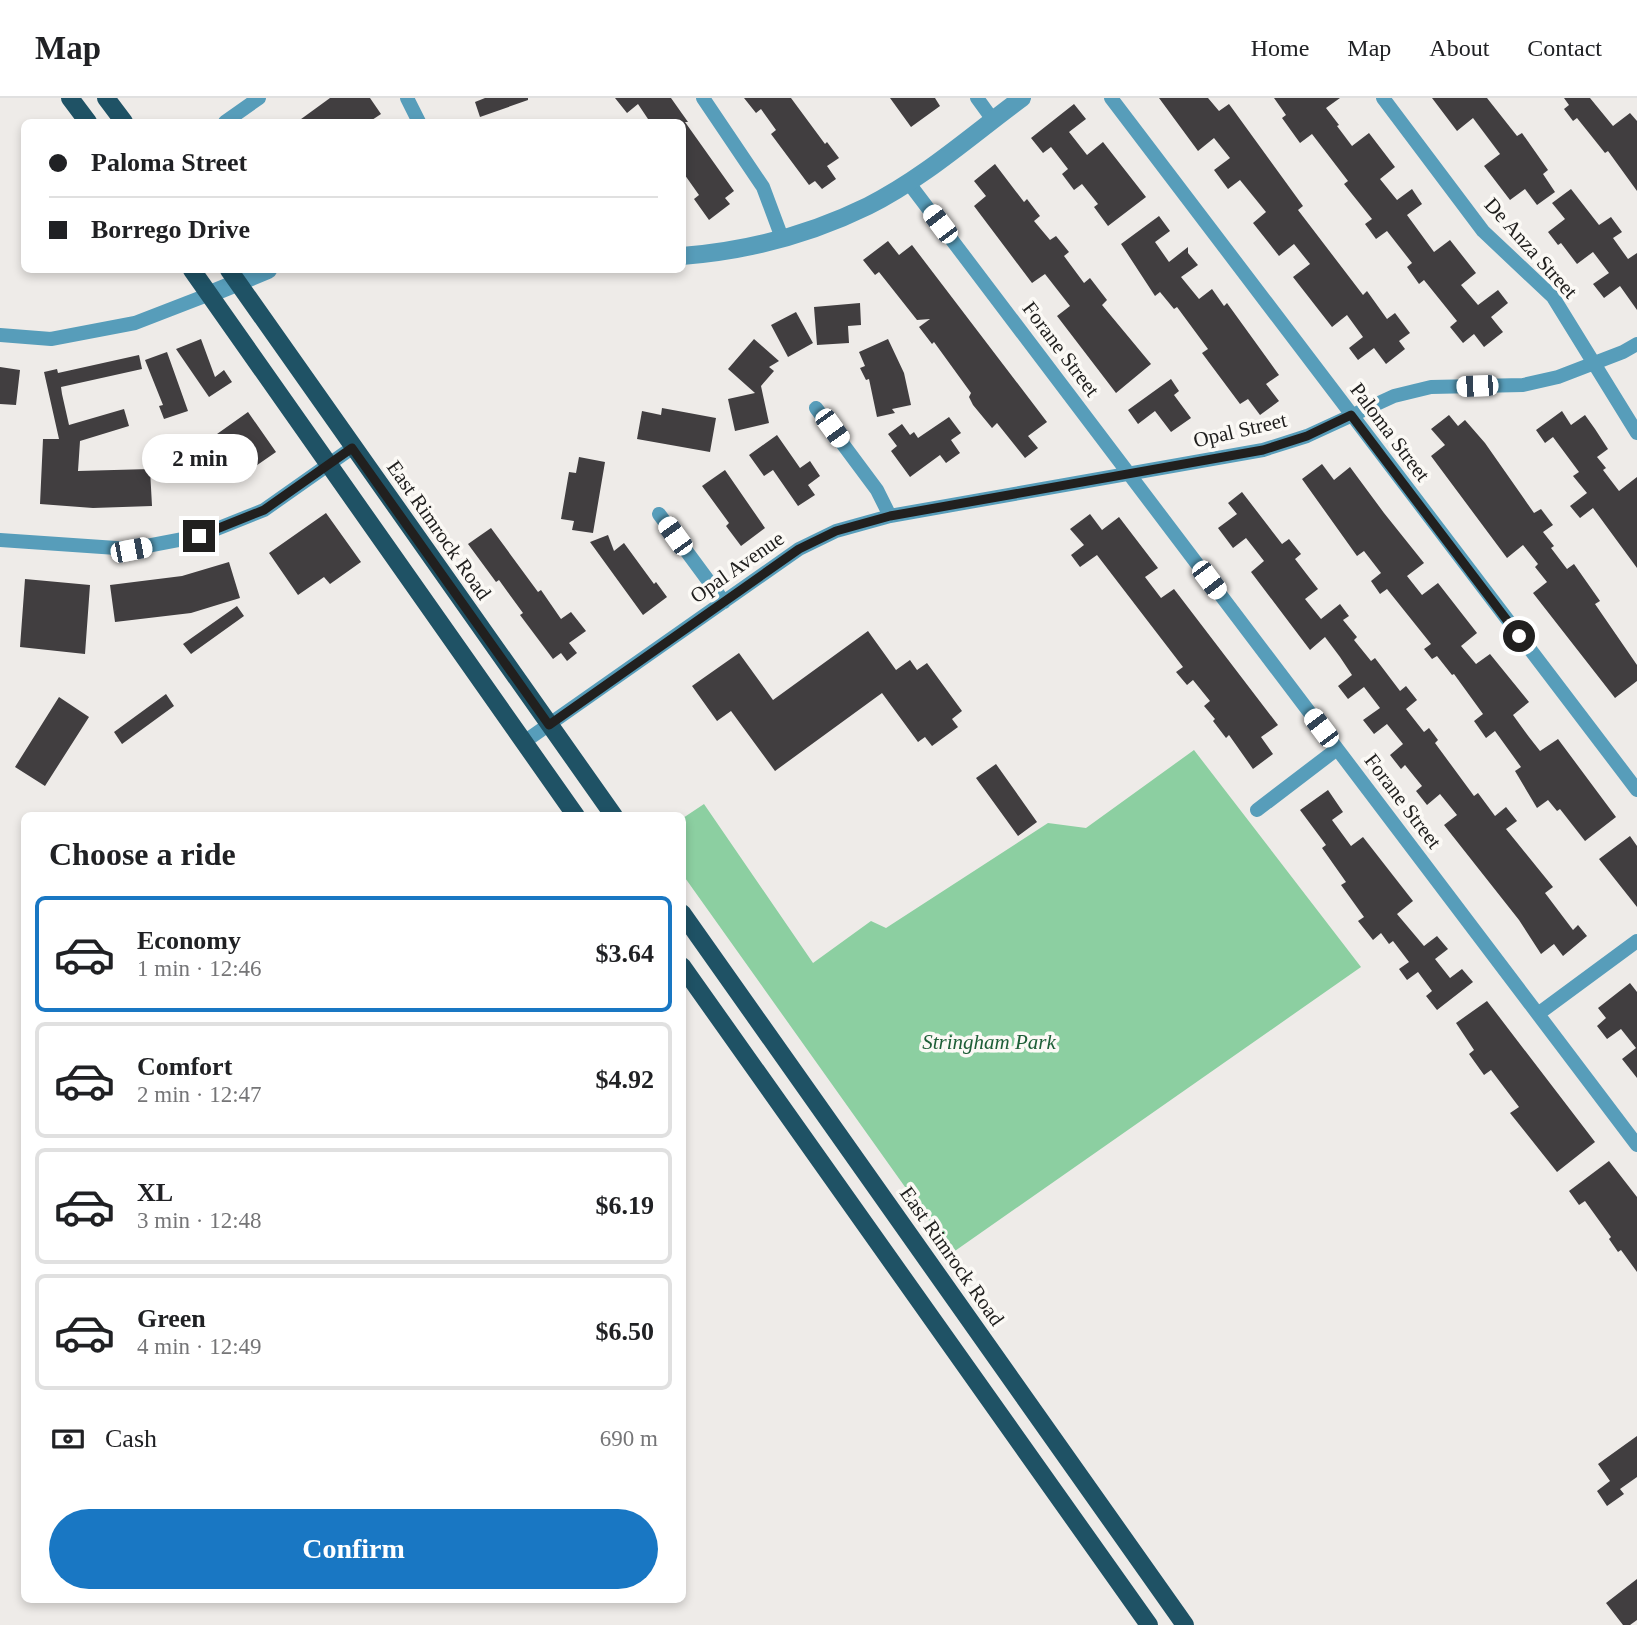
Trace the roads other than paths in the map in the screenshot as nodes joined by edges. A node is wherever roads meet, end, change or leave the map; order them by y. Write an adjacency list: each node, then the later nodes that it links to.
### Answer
1 (70, 98): 10 (main road)
2 (106, 98): 11 (main road)
3 (259, 98): 12 (street)
4 (407, 98): 13 (street)
5 (703, 98): 16 (street)
6 (977, 98): 14 (street)
7 (1023, 98): 14 (street)
8 (1111, 98): 26 (street, Paloma Street)
9 (1383, 98): 24 (street, De Anza Street)
10 (86, 119)
11 (122, 119)
12 (229, 119)
13 (418, 119)
14 (993, 120): 15 (street)
15 (908, 182): 16 (street); 30 (street, Forane Street)
16 (782, 238): 17 (street)
17 (686, 256)
18 (194, 273): 21 (main road)
19 (250, 273): 20 (street)
20 (233, 276): 21 (street); 28 (main road, East Rimrock Road)
21 (209, 294): 22 (street); 29 (main road)
22 (0, 335)
23 (1637, 344): 24 (street, Opal Street)
24 (1593, 365): 26 (street, Opal Street); 27 (street, De Anza Street)
25 (817, 408): 32 (street)
26 (1351, 415): 30 (street, Opal Street); 38 (street, Paloma Street)
27 (1637, 433)
28 (352, 448): 29 (street); 35 (main road, East Rimrock Road)
29 (329, 464): 33 (street); 36 (main road)
30 (1129, 474): 32 (street, Opal Avenue); 37 (street, Forane Street)
31 (659, 514): 34 (street)
32 (890, 516): 34 (street, Opal Avenue)
33 (0, 540)
34 (724, 602): 35 (street, Opal Avenue)
35 (549, 725): 36 (street, Opal Avenue); 41 (main road, East Rimrock Road)
36 (524, 742): 40 (main road)
37 (1337, 749): 39 (street); 45 (street, Forane Street)
38 (1637, 790)
39 (1257, 810)
40 (573, 812)
41 (611, 812)
42 (686, 919): 48 (main road, East Rimrock Road)
43 (1637, 941): 45 (street)
44 (686, 972): 47 (main road)
45 (1538, 1014): 46 (street, Forane Street)
46 (1637, 1145)
47 (1149, 1625)
48 (1185, 1625)

